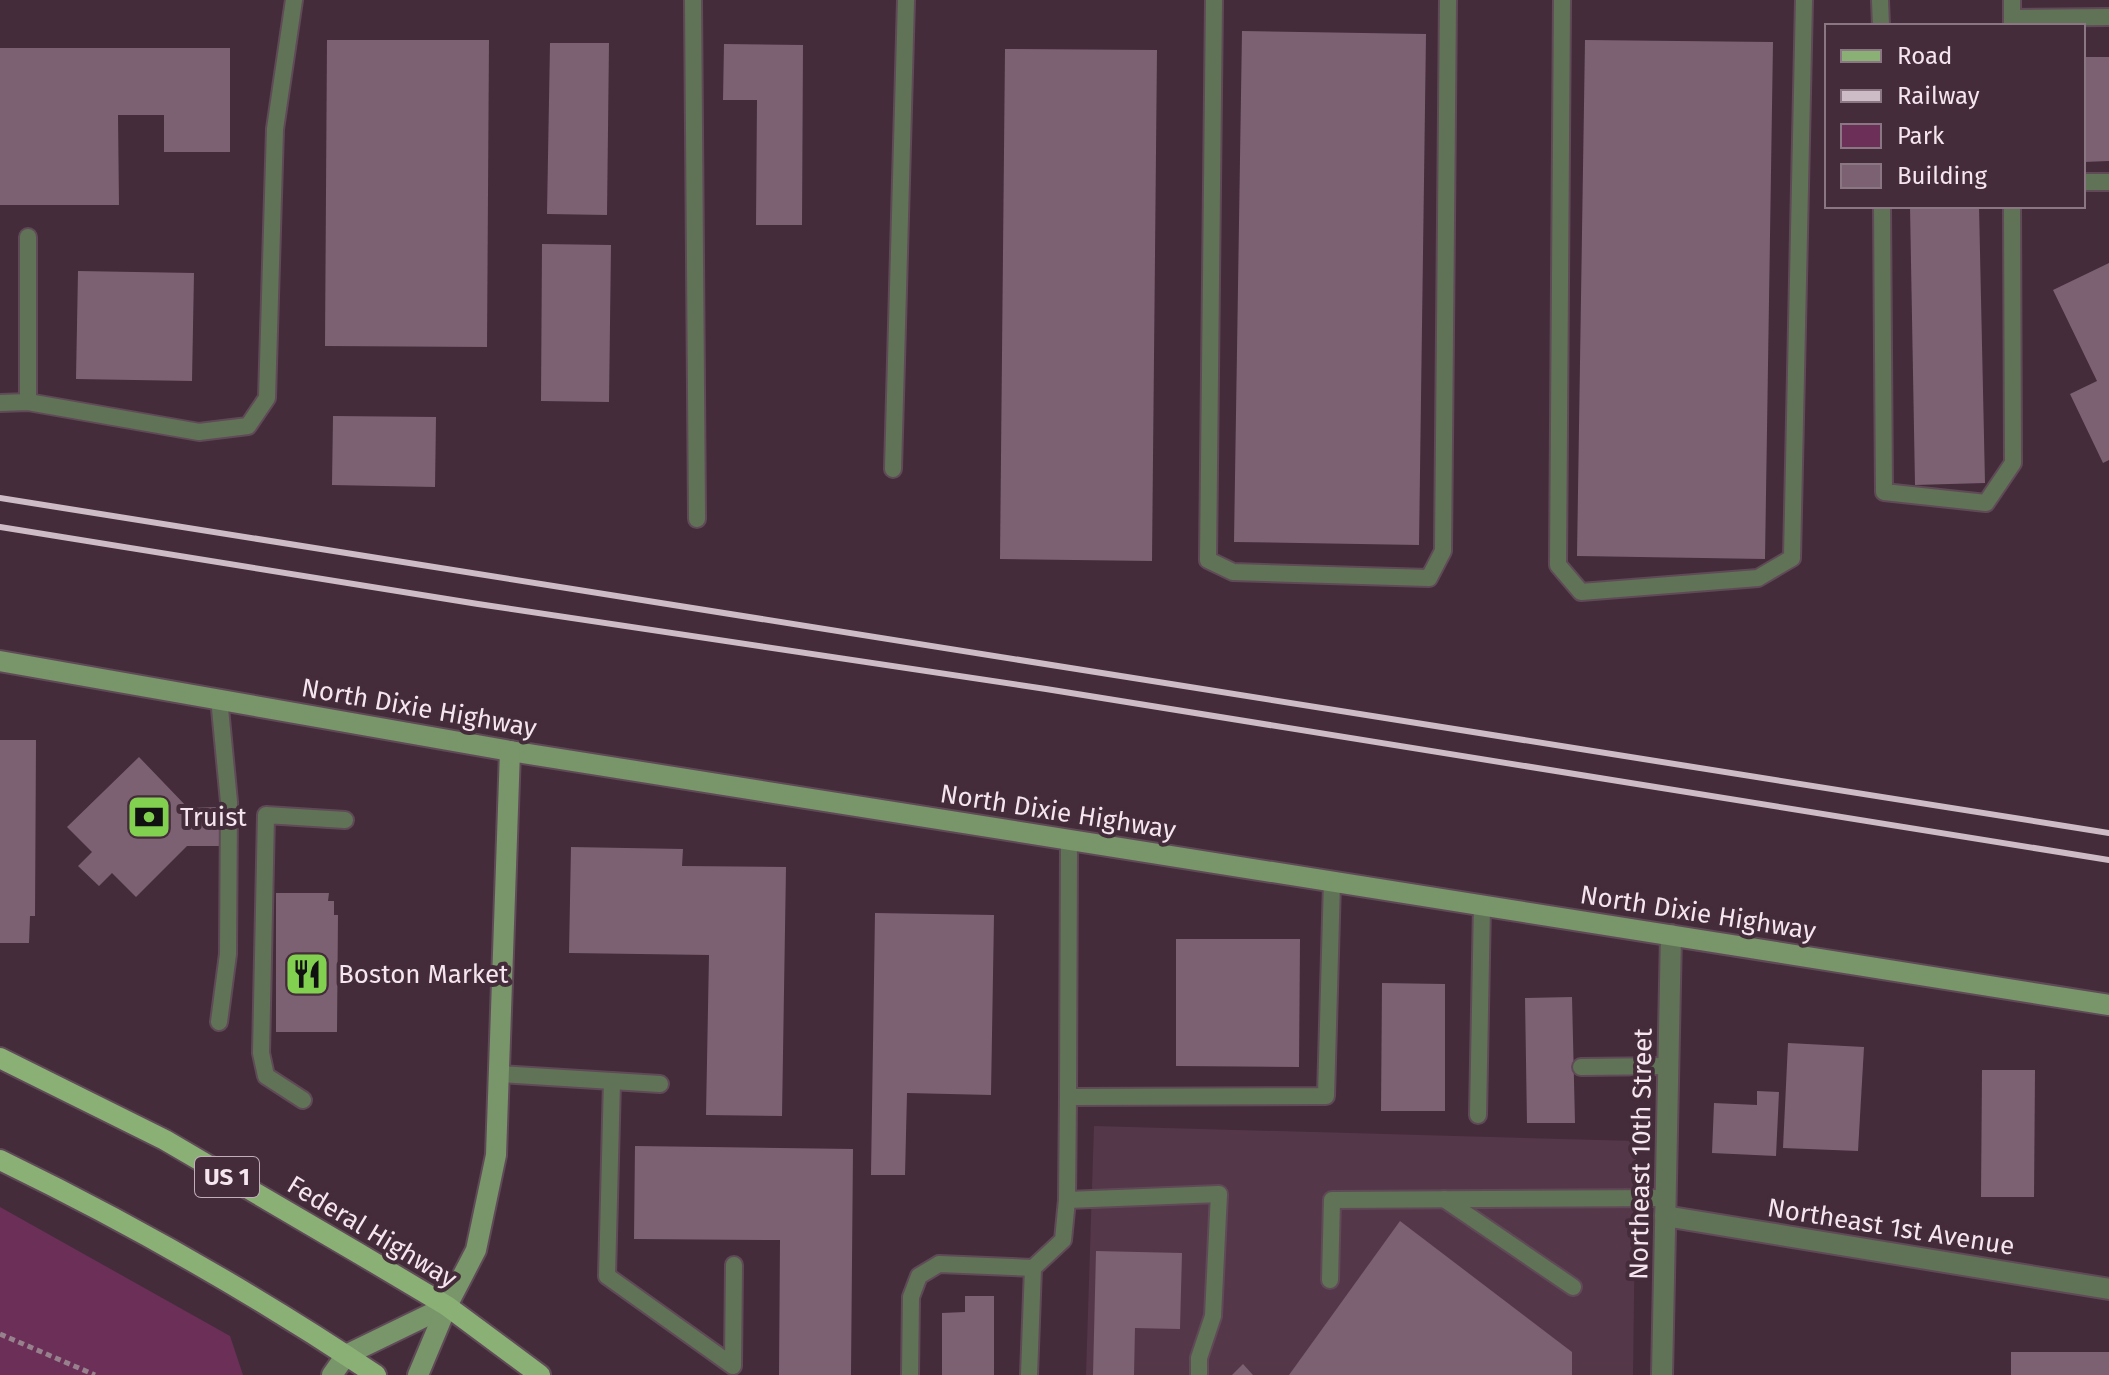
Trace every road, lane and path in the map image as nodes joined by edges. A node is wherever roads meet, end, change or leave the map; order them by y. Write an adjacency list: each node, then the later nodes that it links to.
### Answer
1 (294, 0): 18 (lane)
2 (693, 0): 21 (lane)
3 (906, 0): 20 (lane)
4 (1214, 0): 5 (lane)
5 (1448, 0)
6 (1562, 0): 7 (lane)
7 (1804, 0)
8 (1880, 0): 12 (lane)
9 (2012, 0): 11 (lane)
10 (2109, 17): 11 (lane)
11 (2012, 22)
12 (1881, 24)
13 (2085, 182): 14 (lane)
14 (2109, 182)
15 (1882, 208): 16 (lane)
16 (2012, 208)
17 (28, 237): 18 (lane)
18 (28, 402): 19 (lane)
19 (0, 403)
20 (893, 469)
21 (697, 519)
22 (0, 661): 23 (main road, North Dixie Highway)
23 (219, 698): 24 (main road, North Dixie Highway); 31 (lane)
24 (510, 751): 26 (main road, North Dixie Highway); 35 (main road)
25 (345, 820): 39 (lane)
26 (1069, 840): 27 (main road, North Dixie Highway); 38 (lane)
27 (1332, 882): 28 (main road, North Dixie Highway); 38 (lane)
28 (1482, 905): 29 (main road, North Dixie Highway); 40 (lane)
29 (1671, 935): 30 (main road, North Dixie Highway); 33 (street, Northeast 10th Street)
30 (2109, 1005)
31 (219, 1022)
32 (0, 1058): 50 (main road, Federal Highway / US 1)
33 (1669, 1066): 34 (lane); 44 (street, Northeast 10th Street)
34 (1581, 1067)
35 (499, 1074): 36 (lane); 50 (main road)
36 (612, 1081): 37 (lane); 53 (lane)
37 (660, 1084)
38 (1068, 1097): 43 (lane)
39 (303, 1100)
40 (1478, 1115)
41 (0, 1160): 52 (main road)
42 (1444, 1199): 44 (lane); 47 (lane); 48 (lane)
43 (1067, 1200): 46 (lane); 61 (lane)
44 (1666, 1207): 49 (street, Northeast 1st Avenue); 62 (street, Northeast 10th Street)
45 (734, 1265): 53 (lane)
46 (1033, 1268): 59 (lane); 60 (lane)
47 (1330, 1280)
48 (1573, 1287)
49 (2109, 1289)
50 (447, 1306): 52 (main road); 57 (main road); 58 (main road, Federal Highway / US 1)
51 (0, 1334): 54 (path)
52 (346, 1355): 55 (main road); 56 (main road)
53 (732, 1370)
54 (95, 1375)
55 (332, 1375)
56 (376, 1375)
57 (418, 1375)
58 (540, 1375)
59 (910, 1375)
60 (1029, 1375)
61 (1199, 1375)
62 (1662, 1375)

